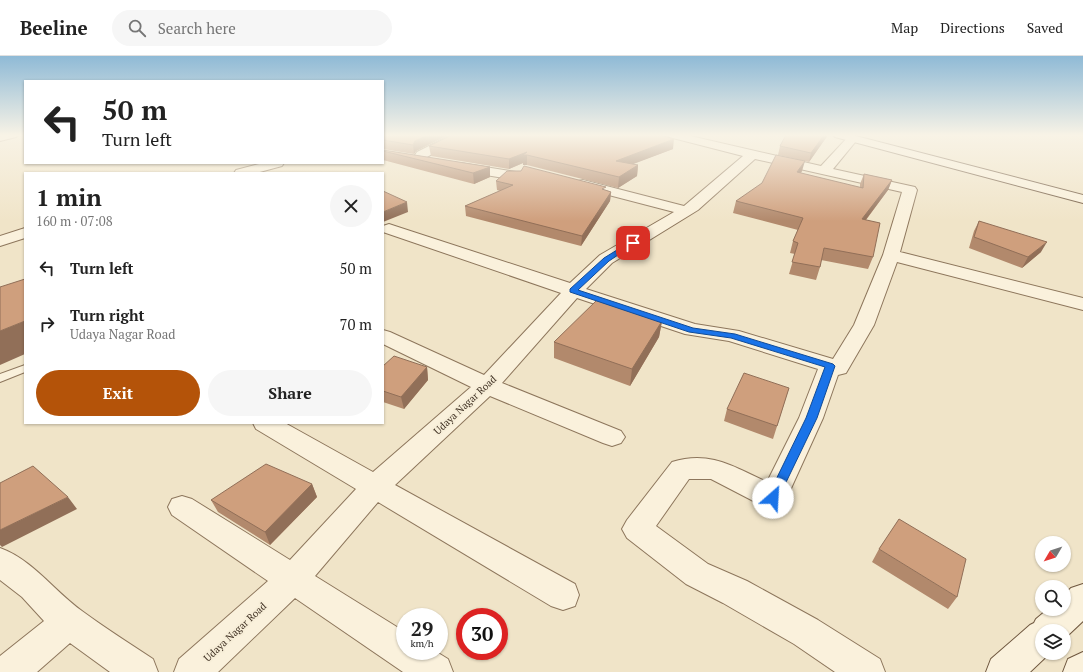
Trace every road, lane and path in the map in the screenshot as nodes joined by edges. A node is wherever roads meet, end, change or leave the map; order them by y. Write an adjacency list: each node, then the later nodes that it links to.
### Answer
1 (241, 164): 8 (street)
2 (274, 164): 8 (street)
3 (743, 164): 14 (street, Udaya Nagar Road)
4 (789, 164): 9 (street)
5 (830, 164): 9 (street)
6 (947, 164): 13 (street)
7 (446, 165): 11 (street)
8 (256, 169): 10 (street)
9 (824, 171): 18 (street)
10 (245, 172)
11 (516, 176)
12 (573, 182): 14 (street)
13 (1083, 199)
14 (686, 211): 19 (street, Udaya Nagar Road)
15 (389, 229): 19 (street)
16 (24, 233): 17 (street)
17 (0, 241)
18 (891, 255): 20 (street); 22 (street)
19 (573, 291): 22 (street); 25 (street, Udaya Nagar Road)
20 (1083, 304)
21 (384, 336): 25 (street)
22 (830, 366): 41 (street)
23 (24, 368): 24 (lane)
24 (0, 378)
25 (487, 386): 27 (street); 28 (street, Udaya Nagar Road)
26 (267, 424): 28 (street)
27 (612, 437)
28 (375, 487): 31 (street, Udaya Nagar Road); 32 (street)
29 (182, 507): 31 (street)
30 (0, 562): 34 (street)
31 (293, 579): 39 (street, Udaya Nagar Road); 40 (street)
32 (562, 595)
33 (1083, 599): 35 (street)
34 (69, 622): 37 (street); 38 (street)
35 (1056, 624)
36 (1035, 643): 42 (street)
37 (9, 672)
38 (140, 672)
39 (192, 672)
40 (435, 672)
41 (867, 672)
42 (1004, 672)

